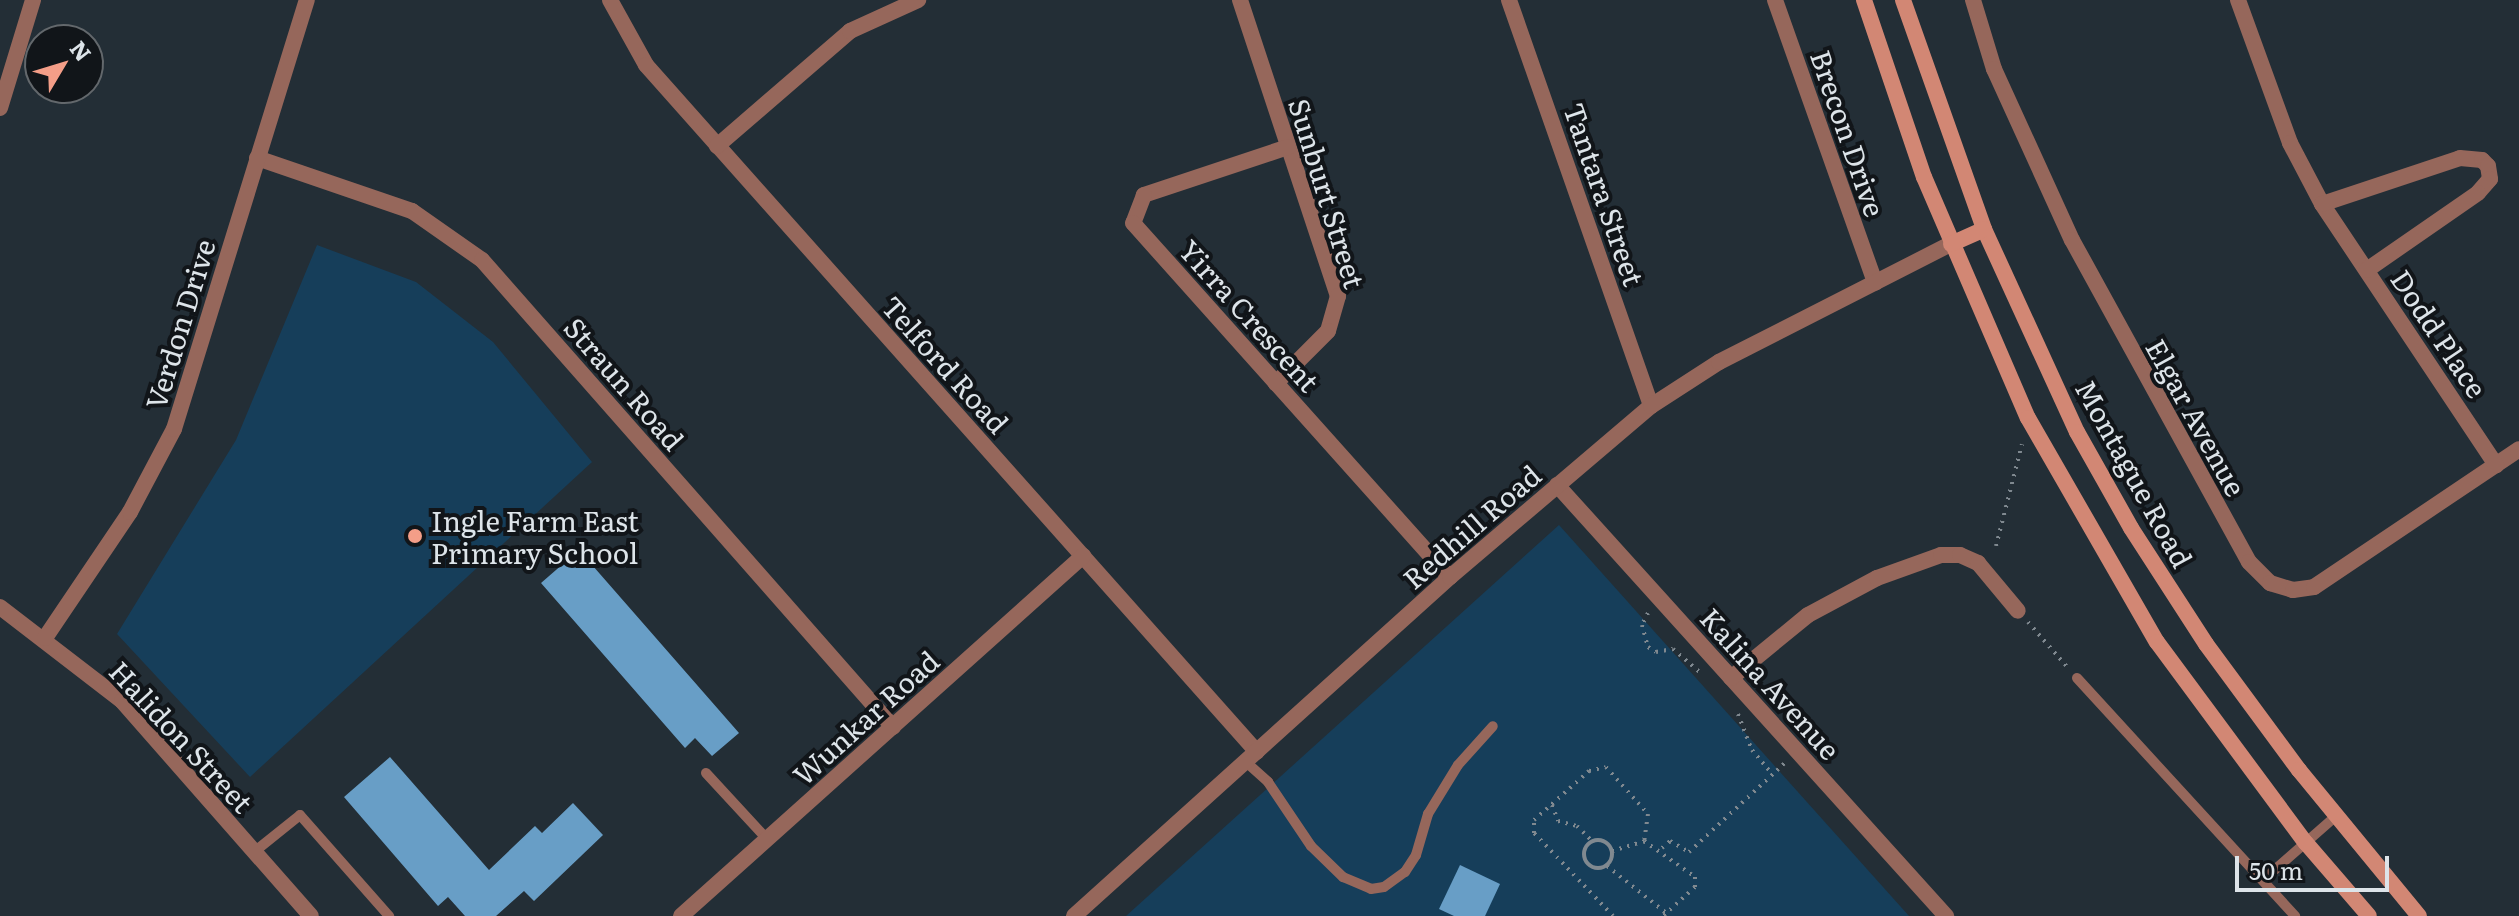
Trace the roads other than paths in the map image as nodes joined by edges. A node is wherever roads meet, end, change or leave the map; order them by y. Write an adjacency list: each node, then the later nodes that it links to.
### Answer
1 (33, 0): 12 (street)
2 (307, 0): 15 (street, Verdon Drive)
3 (610, 0): 13 (street, Telford Road)
4 (918, 0): 13 (street)
5 (1240, 0): 14 (street, Sunburt Street)
6 (1509, 0): 22 (street, Tantara Street)
7 (1775, 0): 20 (street, Brecon Drive)
8 (1864, 0): 18 (main road)
9 (1903, 0): 17 (main road, Montague Road)
10 (1973, 0): 24 (street, Elgar Avenue)
11 (2238, 0): 16 (street, Dodd Place)
12 (0, 108)
13 (717, 146): 26 (street, Telford Road)
14 (1288, 147): 21 (street, Sunburt Street); 21 (street, Yirra Crescent)
15 (257, 158): 30 (street, Verdon Drive); 34 (street, Straun Road)
16 (2322, 204): 19 (street, Dodd Place); 19 (street, Dodd Place)
17 (1984, 229): 18 (main road); 37 (main road, Montague Road)
18 (1951, 244): 20 (street, Redhill Road); 39 (main road)
19 (2367, 270): 24 (street, Dodd Place)
20 (1875, 283): 22 (street, Redhill Road)
21 (1276, 383): 27 (street, Yirra Crescent)
22 (1651, 406): 25 (street, Redhill Road)
23 (2519, 449): 24 (street, Elgar Avenue)
24 (2496, 465)
25 (1557, 485): 27 (street, Redhill Road); 31 (street, Kalina Avenue)
26 (1083, 556): 34 (street, Wunkar Road); 35 (street, Telford Road)
27 (1450, 577): 35 (street, Redhill Road)
28 (0, 607): 30 (street, Halidon Street)
29 (2018, 611): 31 (street)
30 (45, 638): 40 (street, Halidon Street)
31 (1731, 678): 46 (street, Kalina Avenue)
32 (2077, 678): 41 (lane)
33 (1493, 726): 35 (lane)
34 (893, 727): 38 (street, Wunkar Road)
35 (1252, 757): 45 (street, Redhill Road)
36 (706, 773): 38 (lane)
37 (2336, 816): 39 (lane); 49 (main road, Montague Road)
38 (767, 839): 44 (street, Wunkar Road)
39 (2306, 843): 41 (lane); 48 (main road)
40 (254, 852): 42 (street, Halidon Street); 43 (lane)
41 (2263, 880): 47 (lane)
42 (311, 916)
43 (389, 916)
44 (681, 916)
45 (1074, 916)
46 (1946, 916)
47 (2295, 916)
48 (2369, 916)
49 (2419, 916)

